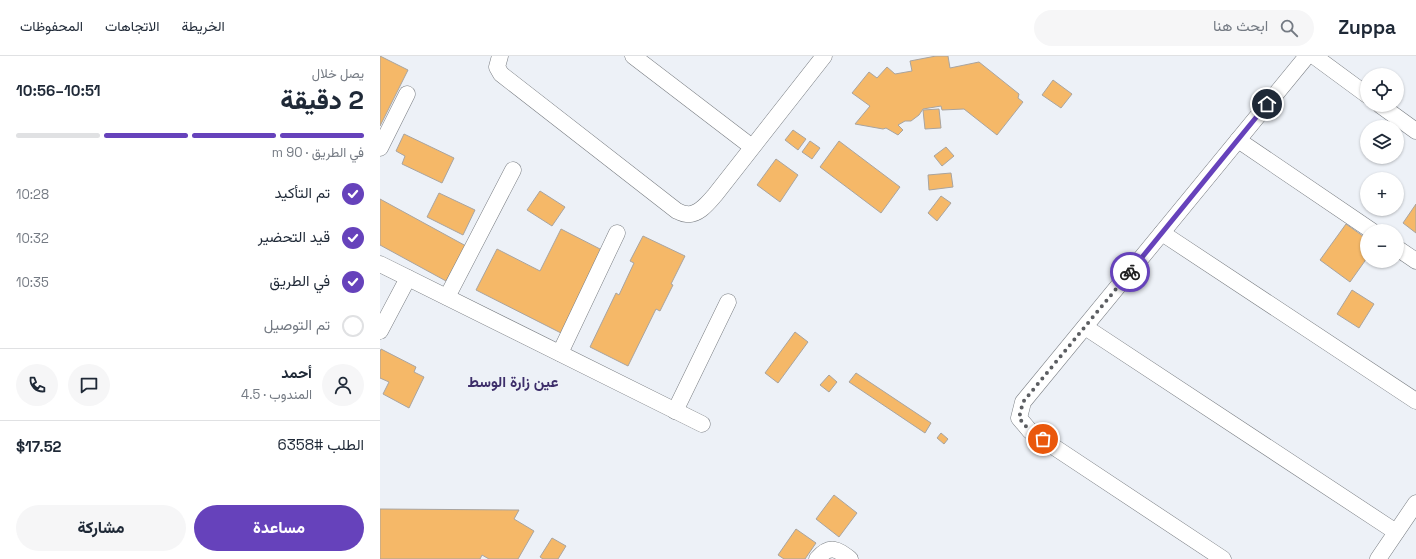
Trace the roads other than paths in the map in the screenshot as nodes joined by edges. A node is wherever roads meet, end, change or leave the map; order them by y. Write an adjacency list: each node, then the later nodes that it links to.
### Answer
1 (500, 56): 12 (street)
2 (633, 56): 12 (street)
3 (824, 56): 12 (street)
4 (1307, 56): 10 (street)
5 (1314, 56): 6 (street)
6 (1360, 90)
7 (407, 94): 11 (street)
8 (1390, 112): 9 (street)
9 (1416, 131)
10 (1238, 140): 14 (street); 16 (street)
11 (380, 148)
12 (752, 148)
13 (513, 170): 21 (street)
14 (1362, 224)
15 (617, 233): 25 (street)
16 (1162, 233): 23 (street); 26 (street)
17 (1404, 253): 18 (street)
18 (1416, 261)
19 (380, 264): 20 (street)
20 (408, 278): 21 (street); 24 (street)
21 (447, 297): 25 (street)
22 (728, 302): 27 (street)
23 (1085, 327): 30 (street); 33 (street)
24 (380, 331)
25 (560, 353): 27 (street)
26 (1416, 400)
27 (675, 411): 28 (street)
28 (702, 424)
29 (1416, 503): 30 (street)
30 (1396, 532): 34 (street)
31 (817, 559): 32 (street)
32 (850, 559)
33 (1223, 559)
34 (1378, 559)

